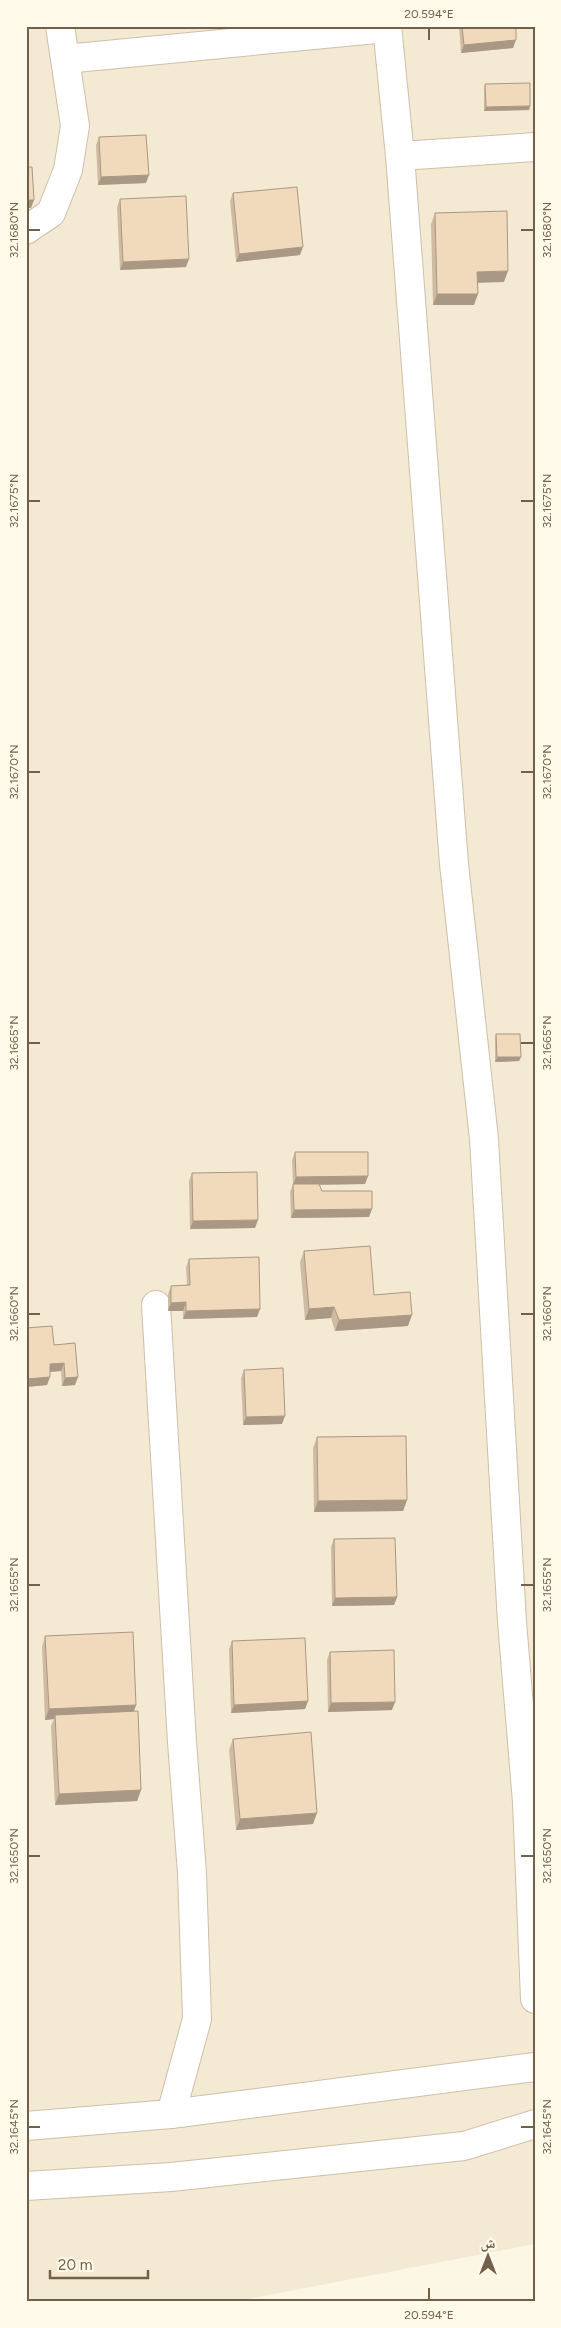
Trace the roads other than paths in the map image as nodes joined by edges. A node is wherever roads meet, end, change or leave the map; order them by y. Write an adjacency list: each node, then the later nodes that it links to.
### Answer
1 (60, 26): 3 (street)
2 (387, 27): 3 (street); 5 (street)
3 (64, 59): 6 (street)
4 (535, 147): 5 (street)
5 (400, 156): 8 (street)
6 (26, 230)
7 (156, 1305): 10 (street)
8 (535, 1999)
9 (535, 2067): 10 (street)
10 (170, 2114): 12 (street)
11 (535, 2124): 13 (street)
12 (26, 2126)
13 (26, 2186)

